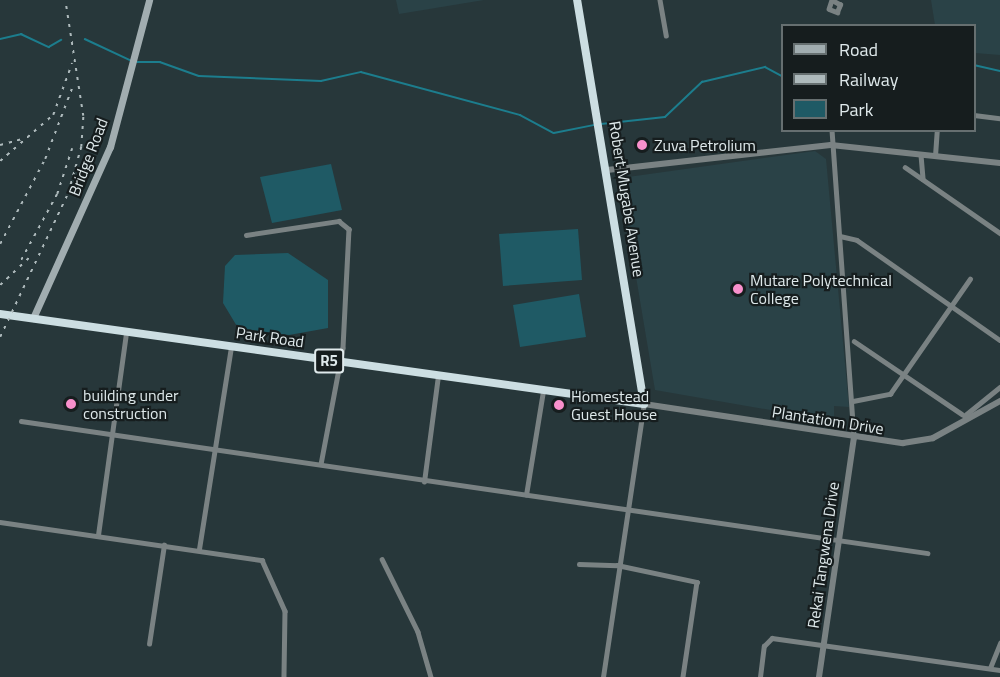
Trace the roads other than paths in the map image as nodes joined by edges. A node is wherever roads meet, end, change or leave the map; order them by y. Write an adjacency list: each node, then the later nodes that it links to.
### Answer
1 (149, 0): 22 (main road, Bridge Road)
2 (577, 0): 14 (highway, Robert Mugabe Avenue)
3 (660, 0): 4 (street)
4 (666, 35)
5 (976, 115): 6 (street)
6 (1000, 118)
7 (832, 132): 9 (street)
8 (937, 132): 11 (street)
9 (831, 145): 10 (street); 14 (street); 18 (street)
10 (921, 154): 11 (street); 15 (street)
11 (935, 156): 12 (street)
12 (1000, 163)
13 (905, 167): 15 (street)
14 (607, 170): 34 (highway, Robert Mugabe Avenue)
15 (923, 179): 16 (street)
16 (1000, 232)
17 (246, 235): 27 (street)
18 (840, 236): 20 (street); 32 (street)
19 (970, 279): 20 (street)
20 (952, 306): 24 (street); 28 (street)
21 (8, 315): 22 (highway, Park Road / R5)
22 (33, 318): 23 (highway, Park Road / R5)
23 (126, 332): 26 (highway, Park Road / R5); 38 (street)
24 (1000, 340)
25 (854, 341): 28 (street)
26 (231, 346): 27 (highway, Park Road / R5); 40 (street)
27 (339, 362): 29 (highway, Park Road / R5); 41 (street)
28 (904, 374): 32 (street); 35 (street)
29 (438, 376): 31 (highway, Park Road / R5); 42 (street)
30 (1000, 387): 35 (street)
31 (543, 391): 34 (highway, Park Road / R5); 43 (street)
32 (853, 401): 39 (street)
33 (1000, 401): 36 (street, Plantatiom Drive)
34 (644, 404): 39 (street, Plantatiom Drive); 44 (street)
35 (962, 414): 36 (street)
36 (969, 420): 39 (street, Plantatiom Drive)
37 (21, 421): 38 (street)
38 (114, 433): 40 (street); 46 (street)
39 (854, 438): 47 (street, Rekai Tangwena Drive)
40 (216, 448): 41 (street); 49 (street)
41 (321, 464): 42 (street)
42 (424, 482): 43 (street)
43 (526, 495): 44 (street)
44 (628, 509): 47 (street); 53 (street)
45 (0, 522): 46 (street)
46 (98, 535): 48 (street)
47 (840, 540): 50 (street); 54 (street, Rekai Tangwena Drive)
48 (164, 545): 49 (street); 56 (street)
49 (199, 549): 60 (street)
50 (927, 553)
51 (382, 559): 61 (street)
52 (579, 564): 53 (street)
53 (617, 565): 62 (street); 63 (street)
54 (824, 643): 58 (street); 64 (street); 65 (street, Rekai Tangwena Drive)
55 (1000, 643): 57 (street)
56 (149, 644)
57 (999, 661): 58 (street)
58 (990, 668): 59 (street)
59 (1000, 670)
60 (284, 677)
61 (431, 677)
62 (603, 677)
63 (683, 677)
64 (760, 677)
65 (819, 677)

